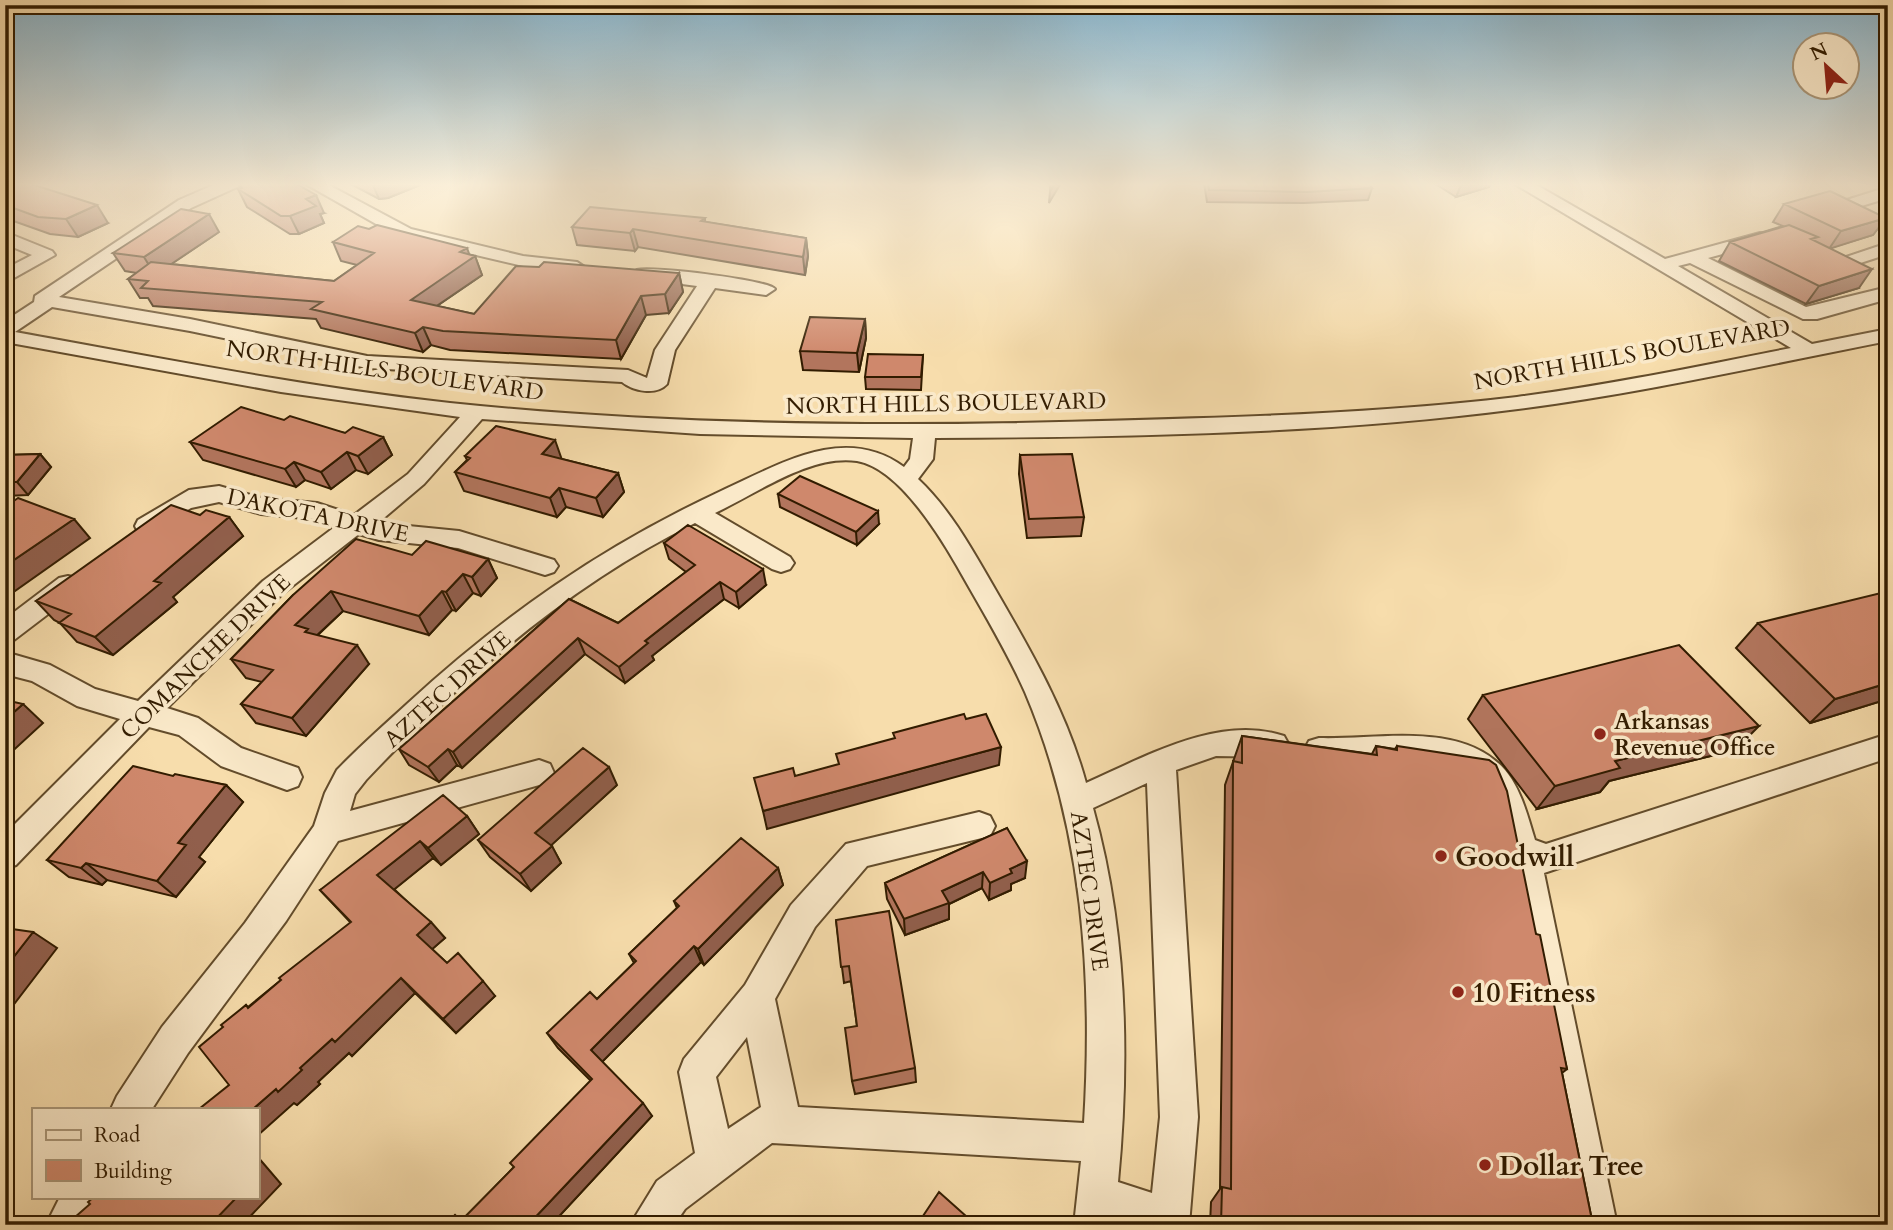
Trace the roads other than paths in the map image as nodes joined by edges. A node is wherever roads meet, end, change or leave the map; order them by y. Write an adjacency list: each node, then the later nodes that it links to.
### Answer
1 (13, 240): 13 (street)
2 (131, 240): 18 (street)
3 (437, 240): 11 (street)
4 (1620, 240): 10 (street)
5 (1751, 240): 8 (street)
6 (1800, 243): 9 (street)
7 (1888, 248): 9 (street)
8 (1692, 257): 10 (street); 17 (street)
9 (1842, 264): 15 (street)
10 (1662, 265): 23 (street)
11 (601, 271)
12 (626, 273): 14 (street)
13 (5, 277)
14 (710, 281): 16 (street); 24 (street)
15 (1888, 288)
16 (766, 289)
17 (1888, 293)
18 (41, 301): 19 (street); 20 (street); 24 (street)
19 (5, 316)
20 (5, 330)
21 (1888, 335): 23 (street, NORTH HILLS BOULEVARD)
22 (5, 336): 25 (street, NORTH HILLS BOULEVARD)
23 (1809, 350): 28 (street, NORTH HILLS BOULEVARD)
24 (646, 384): 26 (street); 27 (street)
25 (476, 412): 26 (street, NORTH HILLS BOULEVARD); 31 (street, COMANCHE DRIVE)
26 (615, 424): 27 (street, NORTH HILLS BOULEVARD)
27 (639, 425): 28 (street, NORTH HILLS BOULEVARD)
28 (924, 432): 29 (street)
29 (903, 478): 30 (street, AZTEC DRIVE); 43 (street, AZTEC DRIVE)
30 (696, 513): 33 (street); 45 (street, AZTEC DRIVE)
31 (356, 525): 32 (street, DAKOTA DRIVE); 34 (street, DAKOTA DRIVE); 38 (street, COMANCHE DRIVE)
32 (122, 544)
33 (780, 563)
34 (545, 566)
35 (89, 569): 36 (street)
36 (5, 632)
37 (5, 663): 38 (street)
38 (144, 714): 42 (street); 47 (street, COMANCHE DRIVE)
39 (1888, 746): 46 (street)
40 (1161, 763): 43 (street); 46 (street); 55 (street)
41 (539, 773): 45 (street)
42 (287, 777)
43 (1077, 801): 51 (street, AZTEC DRIVE)
44 (979, 825): 48 (street)
45 (328, 831): 49 (street, AZTEC DRIVE)
46 (1523, 849): 58 (street)
47 (5, 855)
48 (757, 997): 50 (street); 52 (street)
49 (131, 1108)
50 (783, 1125): 51 (street); 52 (street)
51 (1102, 1143): 54 (street, AZTEC DRIVE)
52 (716, 1161): 57 (street)
53 (80, 1198): 56 (street)
54 (1096, 1210): 55 (street)
55 (1169, 1222)
56 (66, 1225)
57 (650, 1225)
58 (1597, 1225)

